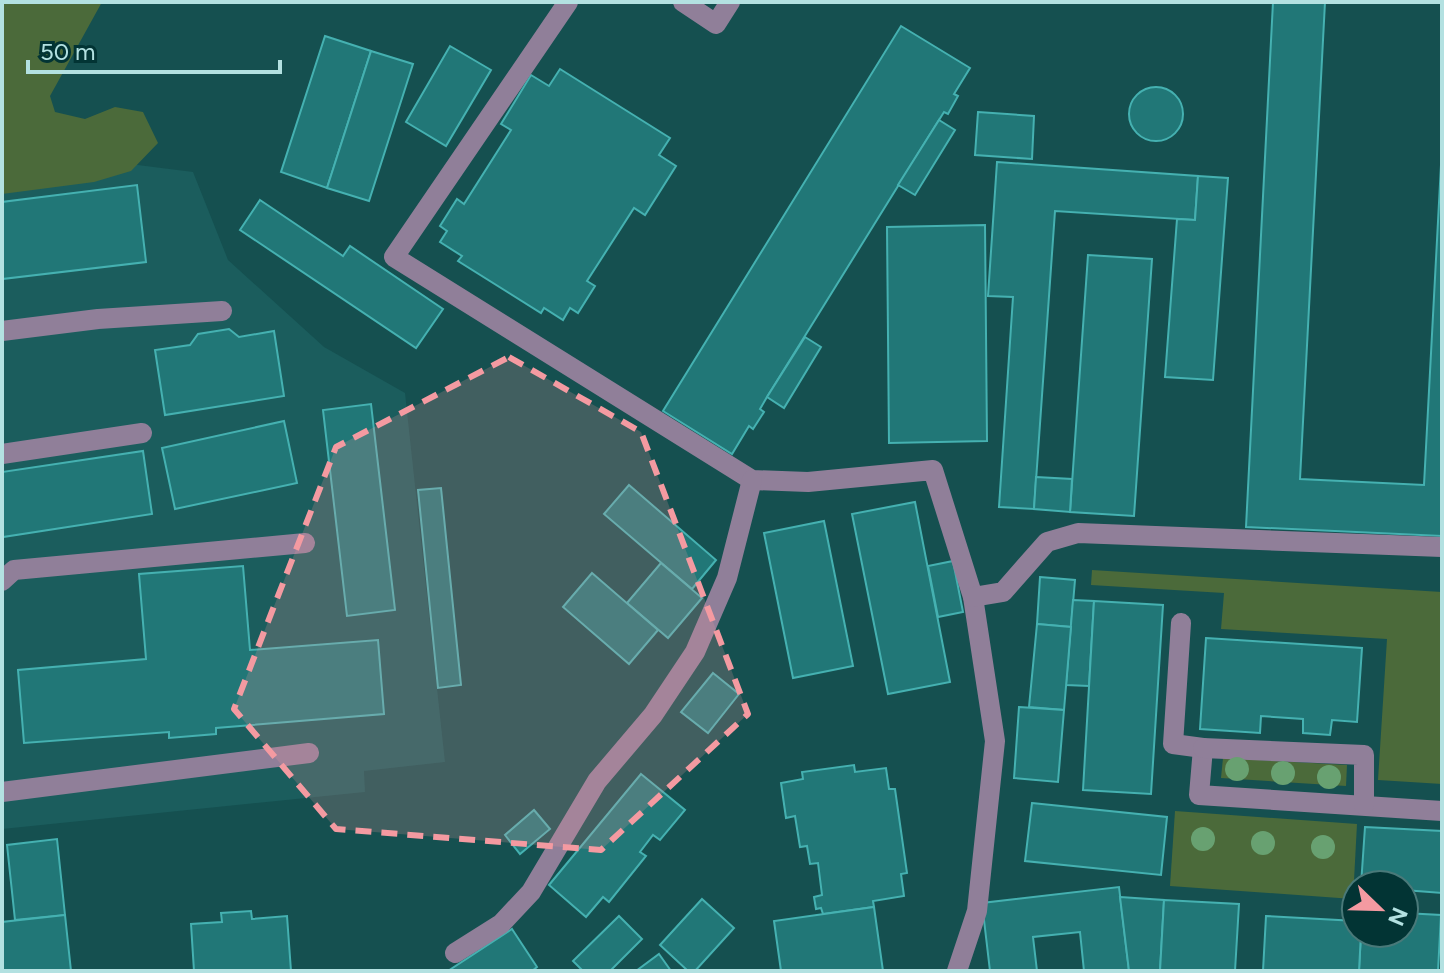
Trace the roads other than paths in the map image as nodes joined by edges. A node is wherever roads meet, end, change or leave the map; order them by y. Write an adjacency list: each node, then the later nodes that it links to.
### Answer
1 (568, 2): 8 (lane)
2 (683, 2): 3 (lane)
3 (730, 2)
4 (222, 311): 5 (lane)
5 (2, 331)
6 (142, 433): 7 (lane)
7 (2, 454)
8 (752, 480): 12 (lane); 19 (lane)
9 (305, 543): 11 (lane)
10 (1442, 547): 12 (lane)
11 (2, 581)
12 (973, 597): 20 (lane)
13 (1181, 623): 14 (lane)
14 (1203, 748): 17 (lane); 17 (lane)
15 (309, 753): 16 (lane)
16 (2, 792)
17 (1364, 805): 18 (lane)
18 (1442, 811)
19 (455, 953)
20 (957, 971)

